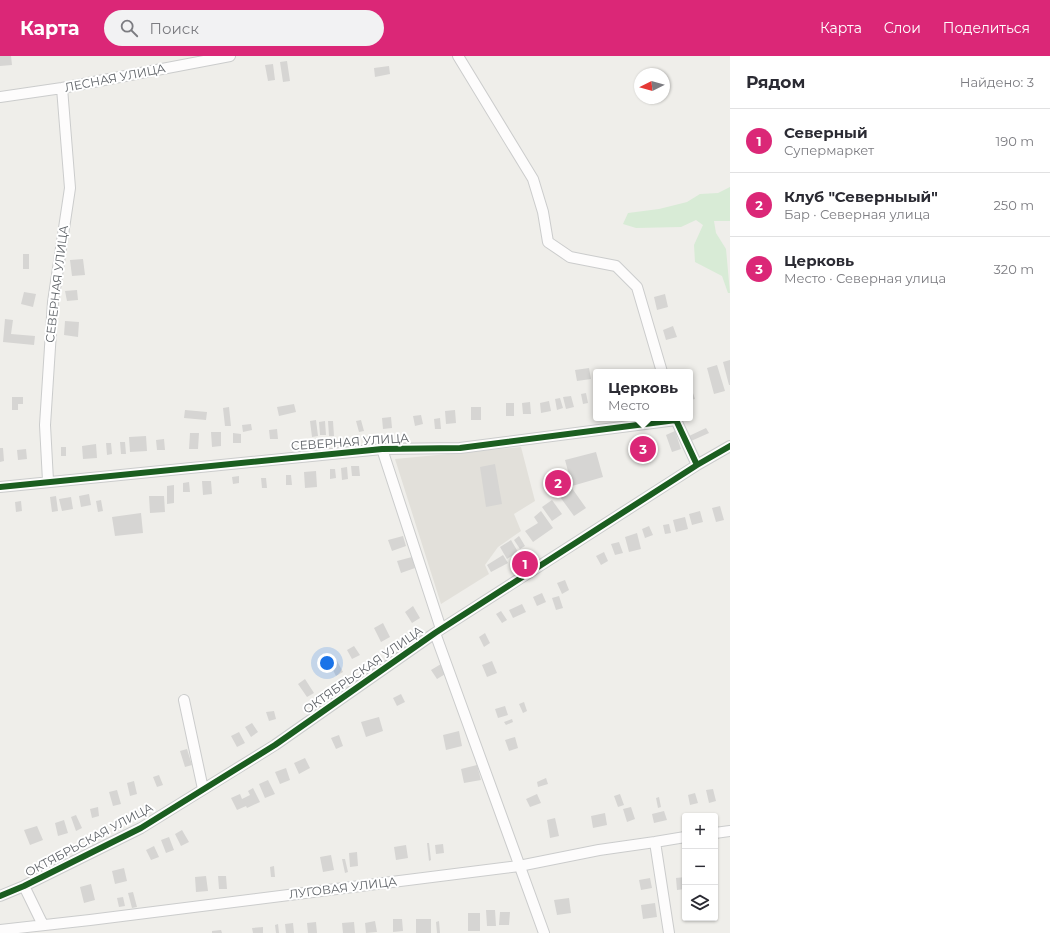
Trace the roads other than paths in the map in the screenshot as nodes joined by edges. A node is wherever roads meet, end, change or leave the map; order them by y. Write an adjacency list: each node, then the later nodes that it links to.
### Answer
1 (230, 56): 3 (street, ЛЕСНАЯ УЛИЦА)
2 (458, 56): 5 (street)
3 (62, 88): 4 (street, ЛЕСНАЯ УЛИЦА); 11 (street, СЕВЕРНАЯ УЛИЦА)
4 (0, 97)
5 (661, 369)
6 (661, 421): 9 (street, СЕВЕРНАЯ УЛИЦА)
7 (677, 421): 10 (street, СЕВЕРНАЯ УЛИЦА)
8 (730, 446): 10 (street, ОКТЯБРЬСКАЯ УЛИЦА)
9 (382, 449): 11 (street, СЕВЕРНАЯ УЛИЦА); 13 (street, СЕВЕРНАЯ УЛИЦА)
10 (697, 465): 13 (street, ОКТЯБРЬСКАЯ УЛИЦА)
11 (48, 482): 12 (street, СЕВЕРНАЯ УЛИЦА)
12 (0, 487)
13 (438, 631): 15 (street, ОКТЯБРЬСКАЯ УЛИЦА); 20 (street, ОКТЯБРЬСКАЯ УЛИЦА)
14 (184, 700): 15 (street)
15 (203, 789): 21 (street, ОКТЯБРЬСКАЯ УЛИЦА)
16 (730, 831): 17 (street)
17 (718, 833)
18 (682, 838): 19 (street, ЛУГОВАЯ УЛИЦА)
19 (655, 842): 20 (street, ЛУГОВАЯ УЛИЦА); 26 (street)
20 (519, 866): 23 (street, ЛУГОВАЯ УЛИЦА); 25 (street, ОКТЯБРЬСКАЯ УЛИЦА)
21 (24, 886): 22 (street, ОКТЯБРЬСКАЯ УЛИЦА); 23 (street)
22 (0, 896)
23 (43, 925): 24 (street, ЛУГОВАЯ УЛИЦА)
24 (0, 930)
25 (544, 933)
26 (669, 933)

